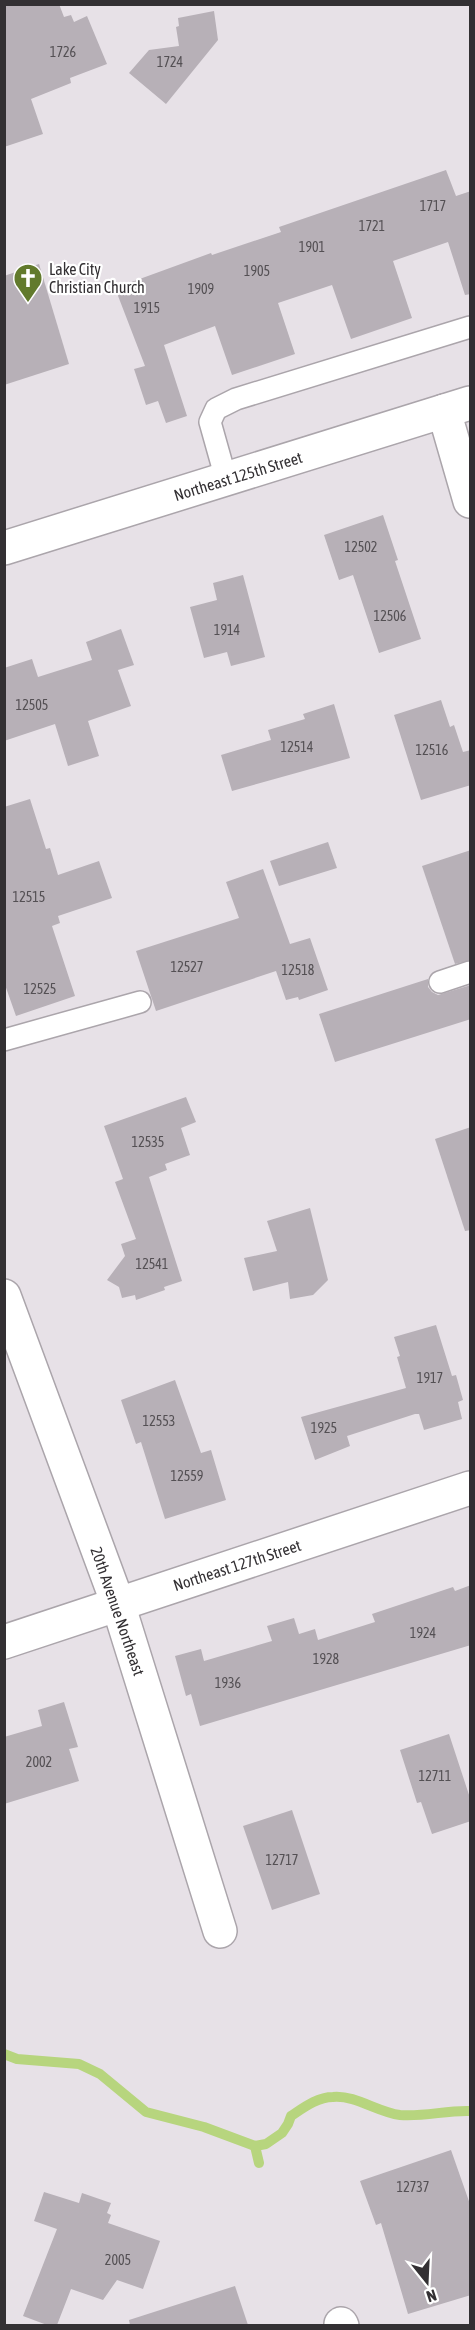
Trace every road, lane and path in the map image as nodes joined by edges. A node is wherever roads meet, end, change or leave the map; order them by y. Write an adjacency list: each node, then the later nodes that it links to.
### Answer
1 (471, 327): 3 (lane)
2 (457, 407): 3 (street, Northeast 125th Street); 4 (street)
3 (226, 479): 5 (street, Northeast 125th Street)
4 (471, 501)
5 (4, 548)
6 (471, 972): 7 (lane)
7 (440, 982)
8 (140, 1002): 9 (lane)
9 (4, 1040)
10 (4, 1296): 12 (street, 20th Avenue Northeast)
11 (471, 1488): 12 (street, Northeast 127th Street)
12 (118, 1604): 13 (street, Northeast 127th Street); 14 (street, 20th Avenue Northeast)
13 (4, 1642)
14 (220, 1931)

